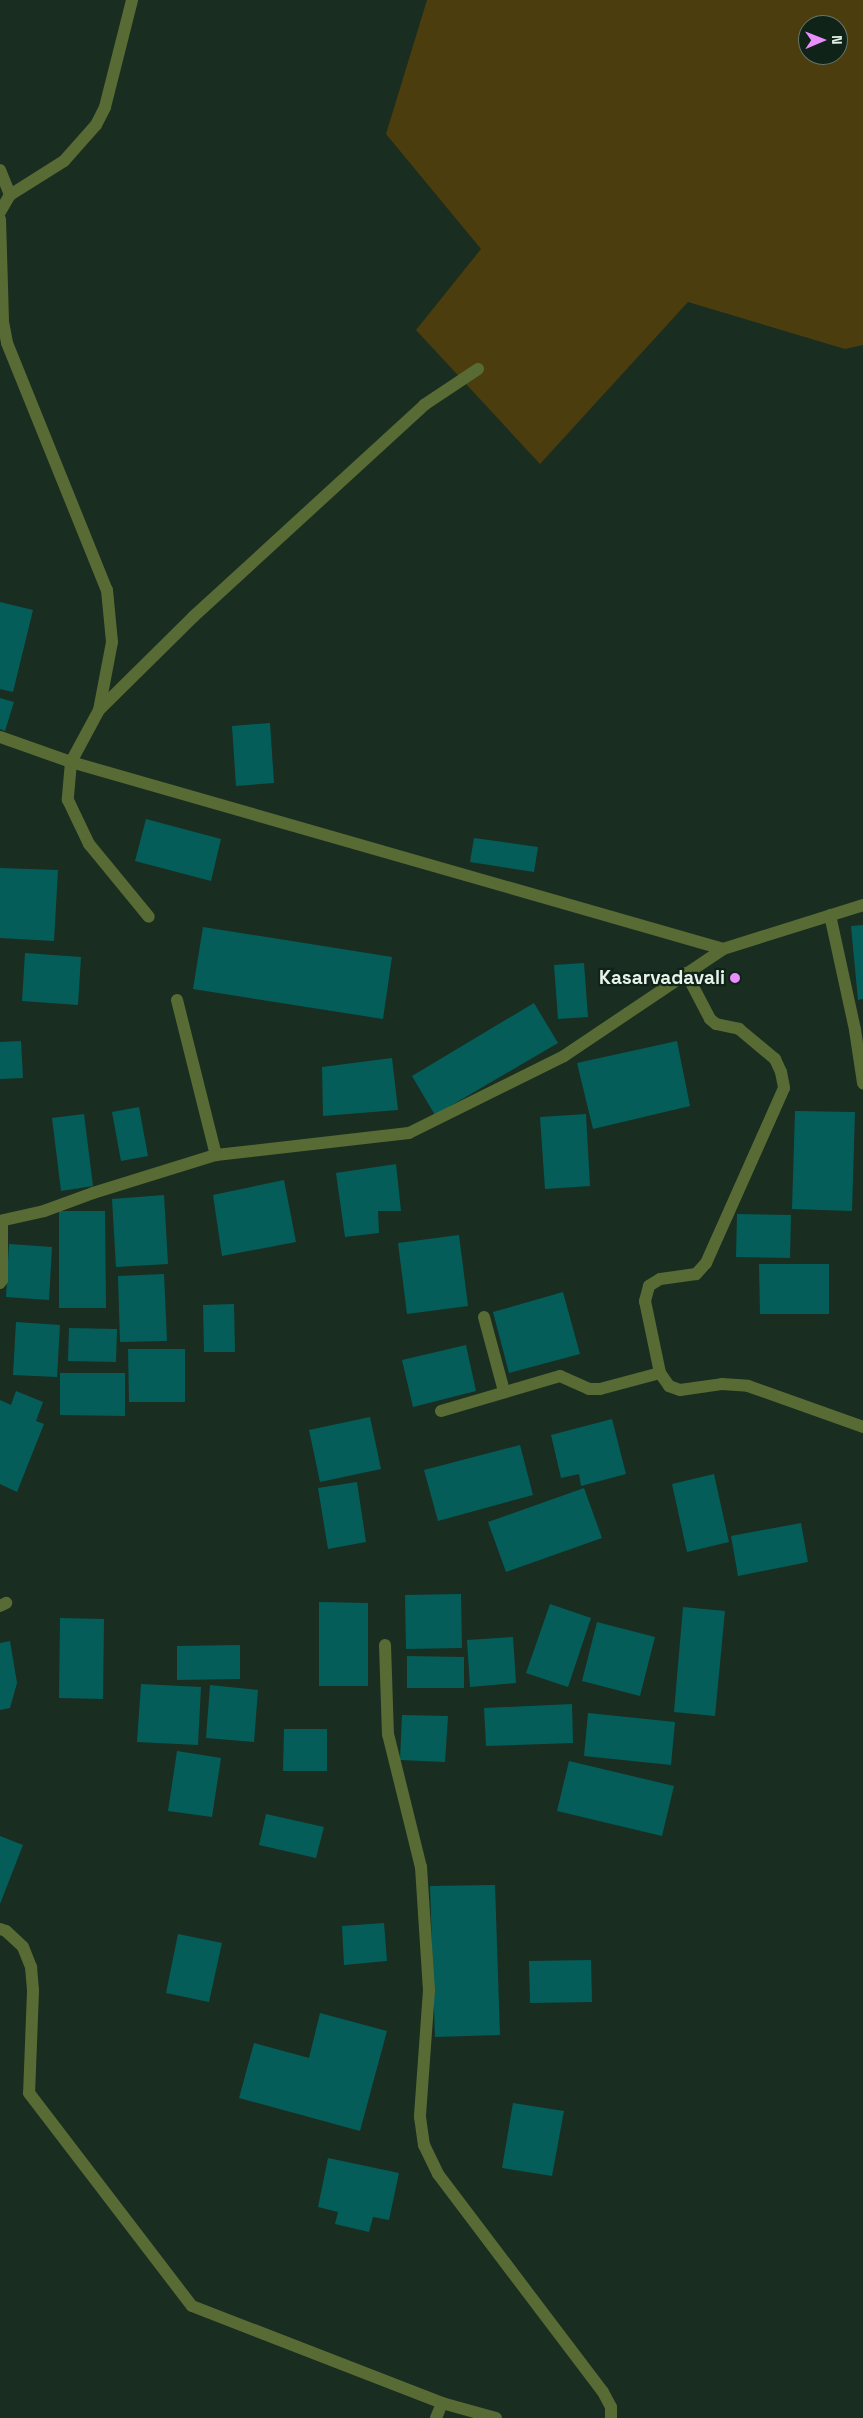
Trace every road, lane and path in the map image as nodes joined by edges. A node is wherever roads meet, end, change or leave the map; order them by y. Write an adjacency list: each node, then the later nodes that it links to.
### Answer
1 (132, 0): 3 (street)
2 (0, 170): 3 (street)
3 (10, 195): 4 (street)
4 (0, 212)
5 (0, 219): 7 (street)
6 (478, 369): 7 (street)
7 (99, 710): 9 (street)
8 (0, 737): 9 (street)
9 (71, 762): 12 (street); 13 (street)
10 (863, 905): 11 (street)
11 (830, 915): 13 (street); 16 (street)
12 (149, 917)
13 (723, 949): 14 (street)
14 (686, 973): 17 (street); 21 (street)
15 (177, 1000): 17 (street)
16 (863, 1083)
17 (216, 1155): 18 (street)
18 (1, 1221): 19 (street)
19 (0, 1283)
20 (484, 1317): 22 (street)
21 (660, 1373): 22 (street); 24 (street)
22 (504, 1392): 23 (street)
23 (441, 1411)
24 (863, 1427)
25 (385, 1644): 30 (street)
26 (0, 1930): 27 (street)
27 (442, 2403): 28 (street); 29 (street)
28 (436, 2418)
29 (496, 2418)
30 (611, 2418)

